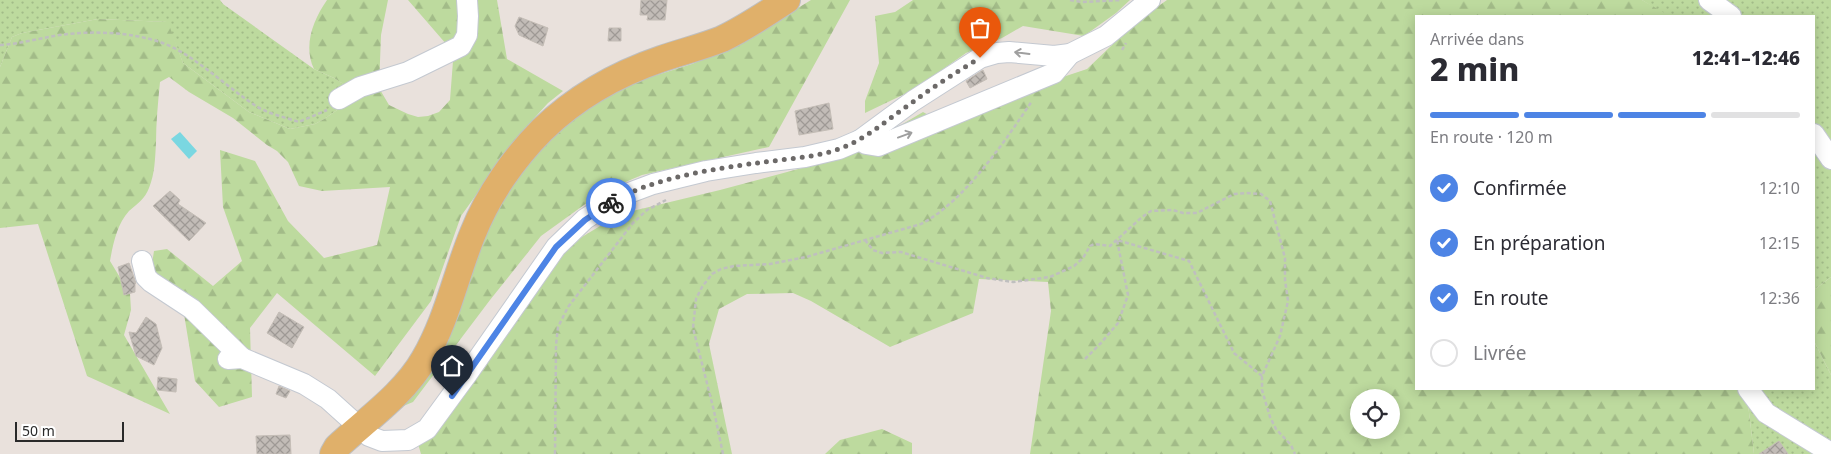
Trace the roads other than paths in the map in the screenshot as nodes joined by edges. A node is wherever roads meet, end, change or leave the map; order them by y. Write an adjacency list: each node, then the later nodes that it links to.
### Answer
1 (467, 0): 7 (street)
2 (787, 0): 13 (main road)
3 (1150, 0): 6 (street)
4 (1710, 0): 5 (street)
5 (1730, 15)
6 (1070, 54): 9 (street, one-way to 6); 9 (street, one-way to 9)
7 (339, 99)
8 (1815, 135): 10 (street)
9 (860, 140): 13 (street)
10 (1831, 159)
11 (142, 261): 13 (street)
12 (1749, 390): 15 (street)
13 (359, 426): 14 (main road)
14 (333, 454)
15 (1831, 454)

